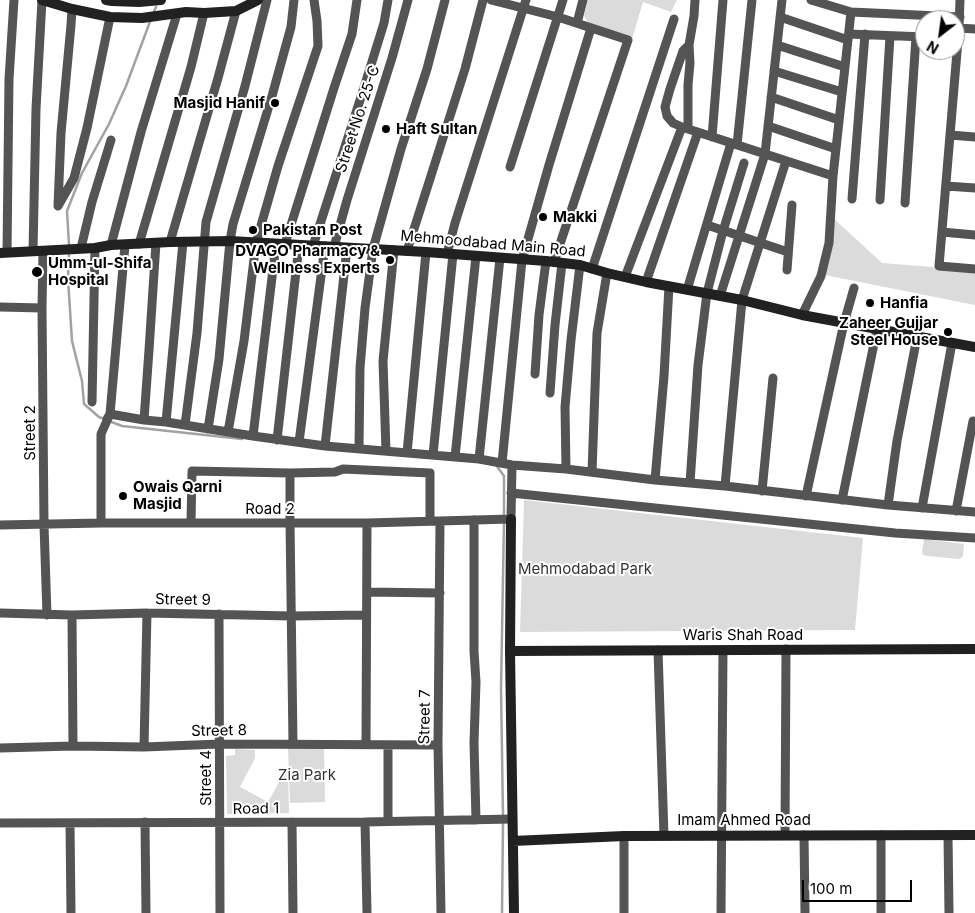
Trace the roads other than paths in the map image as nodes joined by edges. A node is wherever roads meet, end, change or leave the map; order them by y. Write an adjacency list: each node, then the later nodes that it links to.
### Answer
1 (14, 0): 58 (street)
2 (42, 0): 23 (street); 93 (street, Street 2)
3 (106, 0): 4 (street)
4 (161, 0)
5 (258, 0): 24 (street)
6 (267, 0): 74 (street)
7 (294, 0): 75 (street)
8 (314, 0): 79 (street)
9 (358, 0): 82 (street)
10 (388, 0): 86 (street)
11 (408, 0): 87 (street, Street No. 25-C)
12 (445, 0): 91 (street)
13 (483, 0): 94 (street)
14 (491, 0): 22 (street)
15 (563, 0): 30 (street)
16 (584, 0): 33 (street)
17 (695, 0): 39 (street)
18 (723, 0): 52 (street)
19 (752, 0): 55 (street)
20 (782, 0): 31 (street)
21 (811, 0): 25 (street)
22 (524, 4): 30 (street); 98 (street)
23 (72, 9): 29 (street); 29 (street)
24 (236, 11): 26 (street); 76 (street)
25 (851, 12): 28 (street); 37 (street)
26 (204, 13): 27 (street); 81 (street)
27 (177, 14): 29 (street); 83 (street)
28 (915, 16)
29 (110, 17)
30 (558, 17): 33 (street); 61 (street)
31 (780, 17): 37 (street); 40 (street)
32 (674, 19): 104 (street)
33 (577, 23): 34 (street)
34 (591, 28): 101 (street); 102 (street)
35 (865, 34): 36 (street); 37 (street); 65 (street)
36 (890, 36): 38 (street); 66 (street)
37 (848, 37): 43 (street)
38 (915, 37)
39 (689, 45): 49 (street); 49 (street)
40 (777, 45): 43 (street); 44 (street)
41 (919, 60): 67 (street)
42 (955, 60): 51 (street)
43 (845, 66): 45 (street)
44 (774, 71): 45 (street); 46 (street)
45 (842, 92): 47 (street)
46 (771, 97): 47 (street); 48 (street)
47 (839, 120): 56 (street)
48 (768, 126): 56 (street); 57 (street)
49 (685, 128): 50 (street); 108 (street)
50 (698, 132): 52 (street); 109 (street)
51 (950, 135): 53 (street); 63 (street)
52 (712, 137): 55 (street)
53 (975, 137)
54 (111, 140): 88 (street)
55 (734, 144): 57 (street); 69 (street)
56 (836, 149): 62 (street)
57 (765, 154): 59 (street); 73 (street)
58 (4, 158): 95 (street)
59 (786, 161): 62 (street); 80 (street)
60 (744, 163): 70 (street)
61 (510, 167)
62 (833, 176): 118 (street)
63 (946, 186): 64 (street); 71 (street)
64 (975, 188)
65 (852, 199)
66 (880, 200)
67 (905, 203)
68 (792, 205): 97 (street)
69 (707, 225): 70 (street); 112 (street)
70 (723, 231): 73 (street); 113 (street)
71 (942, 232): 72 (street); 105 (street)
72 (975, 235)
73 (739, 236): 80 (street); 114 (street)
74 (204, 241): 75 (street, Mehmoodabad Main Road); 77 (street, Mehmoodabad Main Road); 132 (street)
75 (230, 241): 79 (street, Mehmoodabad Main Road); 133 (street)
76 (170, 242): 77 (street, Mehmoodabad Main Road); 78 (street, Mehmoodabad Main Road)
77 (183, 242): 131 (street)
78 (156, 243): 81 (street, Mehmoodabad Main Road); 129 (street)
79 (256, 243): 82 (street, Mehmoodabad Main Road); 134 (street)
80 (760, 243): 97 (street); 115 (street)
81 (139, 244): 84 (street, Mehmoodabad Main Road)
82 (281, 244): 85 (street, Mehmoodabad Main Road); 135 (street)
83 (111, 245): 84 (street, Mehmoodabad Main Road); 89 (street, Mehmoodabad Main Road)
84 (125, 245): 128 (street)
85 (299, 245): 86 (street, Mehmoodabad Main Road); 136 (street)
86 (313, 246): 87 (street, Mehmoodabad Main Road)
87 (330, 247): 90 (street, Mehmoodabad Main Road); 137 (street, Street No. 25-C)
88 (79, 248): 89 (street, Mehmoodabad Main Road); 93 (street, Mehmoodabad Main Road)
89 (95, 248): 127 (street)
90 (347, 248): 91 (street, Mehmoodabad Main Road); 138 (street)
91 (373, 249): 92 (street, Mehmoodabad Main Road); 139 (street)
92 (394, 250): 94 (street, Mehmoodabad Main Road); 140 (street)
93 (42, 251): 95 (street, Mehmoodabad Main Road); 117 (street, Street 2)
94 (407, 251): 96 (street, Mehmoodabad Main Road)
95 (4, 252)
96 (426, 252): 98 (street, Mehmoodabad Main Road); 141 (street)
97 (788, 252): 106 (street)
98 (450, 254): 99 (street, Mehmoodabad Main Road); 142 (street)
99 (476, 256): 100 (street, Mehmoodabad Main Road); 143 (street)
100 (500, 258): 101 (street, Mehmoodabad Main Road); 144 (street)
101 (522, 260): 102 (street, Mehmoodabad Main Road); 145 (street)
102 (554, 262): 103 (street, Mehmoodabad Main Road); 124 (street); 126 (street)
103 (580, 265): 104 (street, Mehmoodabad Main Road); 147 (street)
104 (592, 269): 107 (street, Mehmoodabad Main Road)
105 (975, 269)
106 (787, 270)
107 (607, 273): 108 (street, Mehmoodabad Main Road); 148 (street)
108 (625, 277): 109 (street, Mehmoodabad Main Road)
109 (646, 282): 110 (street, Mehmoodabad Main Road)
110 (669, 286): 112 (street, Mehmoodabad Main Road); 150 (street)
111 (854, 288): 119 (street)
112 (688, 290): 113 (street, Mehmoodabad Main Road)
113 (707, 293): 114 (street, Mehmoodabad Main Road); 151 (street)
114 (720, 296): 115 (street, Mehmoodabad Main Road)
115 (742, 300): 118 (street, Mehmoodabad Main Road); 152 (street)
116 (0, 307): 117 (street)
117 (42, 308): 169 (street, Street 2)
118 (802, 315): 119 (street, Mehmoodabad Main Road)
119 (844, 323): 120 (street, Mehmoodabad Main Road); 155 (street)
120 (877, 329): 121 (street, Mehmoodabad Main Road); 156 (street)
121 (917, 337): 122 (street, Mehmoodabad Main Road); 157 (street)
122 (952, 343): 123 (street, Mehmoodabad Main Road); 158 (street)
123 (975, 346)
124 (535, 374)
125 (773, 378): 153 (street)
126 (550, 392)
127 (92, 402)
128 (109, 416): 129 (street); 166 (street)
129 (144, 420): 131 (street)
130 (973, 421): 159 (street)
131 (166, 422): 132 (street)
132 (185, 425): 133 (street)
133 (208, 428): 134 (street)
134 (228, 432): 135 (street)
135 (253, 436): 136 (street)
136 (277, 440): 137 (street)
137 (299, 442): 138 (street)
138 (325, 446): 139 (street)
139 (359, 448): 140 (street)
140 (386, 451): 141 (street)
141 (407, 453): 142 (street)
142 (433, 455): 143 (street)
143 (455, 457): 144 (street)
144 (479, 459): 145 (street)
145 (502, 463): 146 (street)
146 (512, 465): 147 (street); 154 (street)
147 (566, 468): 148 (street)
148 (592, 472): 150 (street)
149 (290, 473): 163 (street); 165 (street); 167 (street)
150 (655, 480): 151 (street)
151 (690, 483): 152 (street)
152 (725, 486): 153 (street)
153 (762, 491): 155 (street)
154 (511, 493): 161 (street); 171 (street)
155 (806, 496): 156 (street)
156 (842, 500): 157 (street)
157 (888, 505): 158 (street)
158 (922, 508): 159 (street)
159 (956, 511): 160 (street)
160 (975, 512)
161 (508, 519): 162 (street, Road 2); 185 (street)
162 (476, 520): 164 (street, Road 2); 196 (street)
163 (430, 521): 164 (street, Road 2); 168 (street, Road 2)
164 (440, 521): 173 (street, Street 7)
165 (290, 522): 167 (street, Road 2); 168 (street, Road 2); 180 (street)
166 (100, 523): 167 (street, Road 2); 169 (street, Road 2)
167 (191, 523)
168 (367, 523): 172 (street)
169 (44, 525): 170 (street, Road 2); 177 (street, Street 2)
170 (0, 526)
171 (975, 538)
172 (367, 592): 173 (street); 179 (street)
173 (440, 593): 191 (street, Street 7)
174 (0, 613): 177 (street, Street 9)
175 (147, 613): 176 (street, Street 9); 178 (street, Street 9); 192 (street)
176 (219, 614): 180 (street, Street 9); 186 (street, Street 4)
177 (47, 615): 178 (street, Street 9)
178 (72, 615): 189 (street)
179 (366, 615): 180 (street, Street 9); 188 (street)
180 (292, 616): 187 (street)
181 (786, 649): 182 (street, Waris Shah Road); 184 (street, Waris Shah Road); 204 (street)
182 (975, 649)
183 (658, 650): 184 (street, Waris Shah Road); 185 (street, Waris Shah Road); 210 (street)
184 (723, 650): 211 (street)
185 (510, 651): 194 (street)
186 (220, 744): 187 (street, Street 8); 192 (street, Street 8); 203 (street, Street 4)
187 (293, 744): 188 (street, Street 8)
188 (366, 744): 190 (street, Street 8)
189 (73, 746): 192 (street, Street 8); 193 (street, Street 8)
190 (388, 746): 191 (street, Street 8); 197 (street)
191 (438, 746): 195 (street, Street 7)
192 (144, 747)
193 (0, 748)
194 (508, 819): 196 (street, Road 1); 212 (street)
195 (439, 820): 196 (street, Road 1); 197 (street, Road 1); 218 (street, Street 7)
196 (476, 820)
197 (388, 821): 200 (street, Road 1)
198 (145, 822): 202 (street, Road 1); 203 (street, Road 1); 214 (street)
199 (292, 822): 200 (street, Road 1); 203 (street, Road 1); 216 (street)
200 (365, 822): 217 (street)
201 (0, 823): 202 (street, Road 1)
202 (70, 823): 213 (street)
203 (219, 823): 215 (street, Street 4)
204 (785, 835): 205 (street, Imam Ahmed Road); 211 (street, Imam Ahmed Road)
205 (804, 835): 206 (street, Imam Ahmed Road); 222 (street)
206 (880, 835): 207 (street, Imam Ahmed Road); 223 (street)
207 (948, 835): 208 (street, Imam Ahmed Road); 224 (street)
208 (975, 835)
209 (624, 836): 210 (street, Imam Ahmed Road); 212 (street, Imam Ahmed Road); 220 (street)
210 (664, 836): 211 (street, Imam Ahmed Road)
211 (721, 836): 221 (street)
212 (512, 841): 219 (street)
213 (71, 913)
214 (146, 913)
215 (220, 913)
216 (293, 913)
217 (367, 913)
218 (441, 913)
219 (514, 913)
220 (624, 913)
221 (721, 913)
222 (804, 913)
223 (881, 913)
224 (949, 913)

